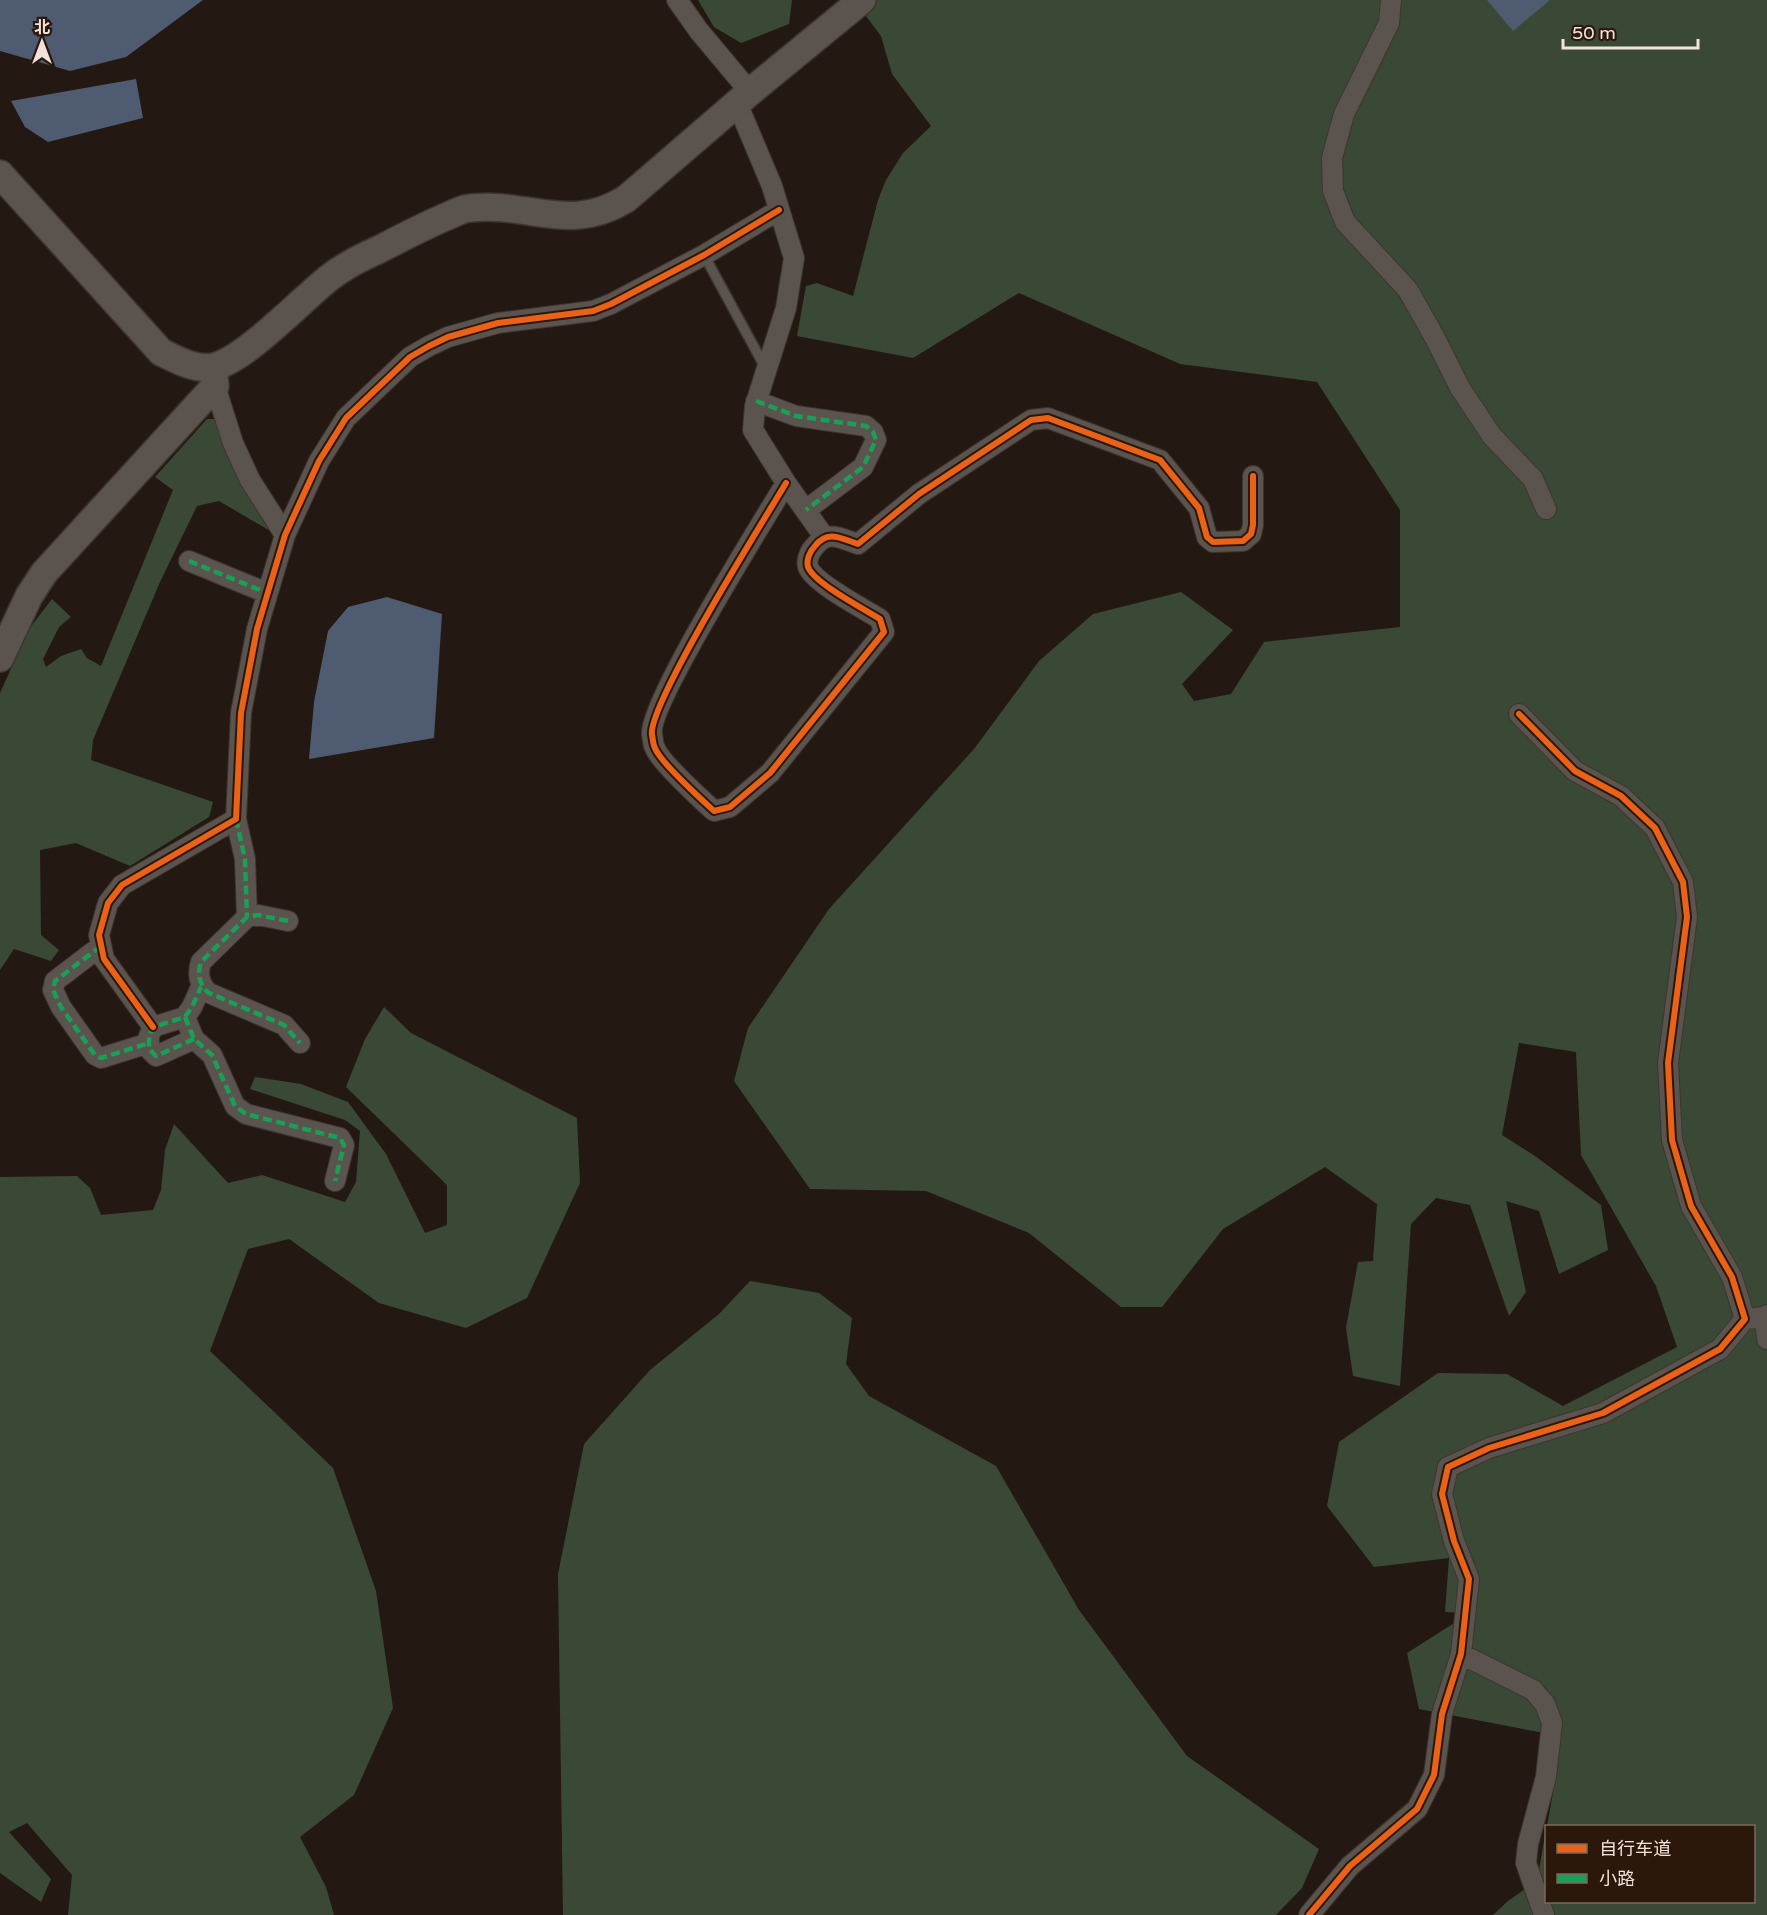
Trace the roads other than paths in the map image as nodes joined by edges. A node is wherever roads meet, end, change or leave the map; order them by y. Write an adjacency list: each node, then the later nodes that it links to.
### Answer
1 (677, 0): 4 (street)
2 (862, 0): 4 (street)
3 (1391, 0): 13 (street)
4 (744, 98): 6 (street); 9 (street)
5 (0, 174): 9 (street)
6 (779, 210): 7 (street); 8 (street)
7 (704, 255): 8 (lane); 15 (street)
8 (766, 370): 10 (street)
9 (214, 376): 15 (street); 19 (street)
10 (756, 401): 12 (street); 14 (street)
11 (1253, 476): 16 (street)
12 (786, 483): 14 (street); 16 (street)
13 (1546, 509)
14 (806, 510): 16 (street)
15 (285, 535): 18 (street)
16 (825, 538)
17 (189, 561): 18 (street)
18 (267, 593): 21 (street)
19 (0, 658)
20 (1519, 714): 32 (street)
21 (236, 819): 22 (street); 24 (street)
22 (247, 917): 23 (street); 25 (street)
23 (288, 921)
24 (101, 946): 27 (street); 27 (street)
25 (201, 987): 26 (street); 29 (street)
26 (185, 1017): 27 (street); 28 (street)
27 (151, 1035): 28 (street)
28 (194, 1039): 30 (street)
29 (300, 1042)
30 (335, 1181)
31 (1766, 1316): 32 (street); 33 (street)
32 (1745, 1319): 34 (street)
33 (1767, 1339)
34 (1461, 1654): 35 (street); 36 (street)
35 (1309, 1915)
36 (1544, 1915)

